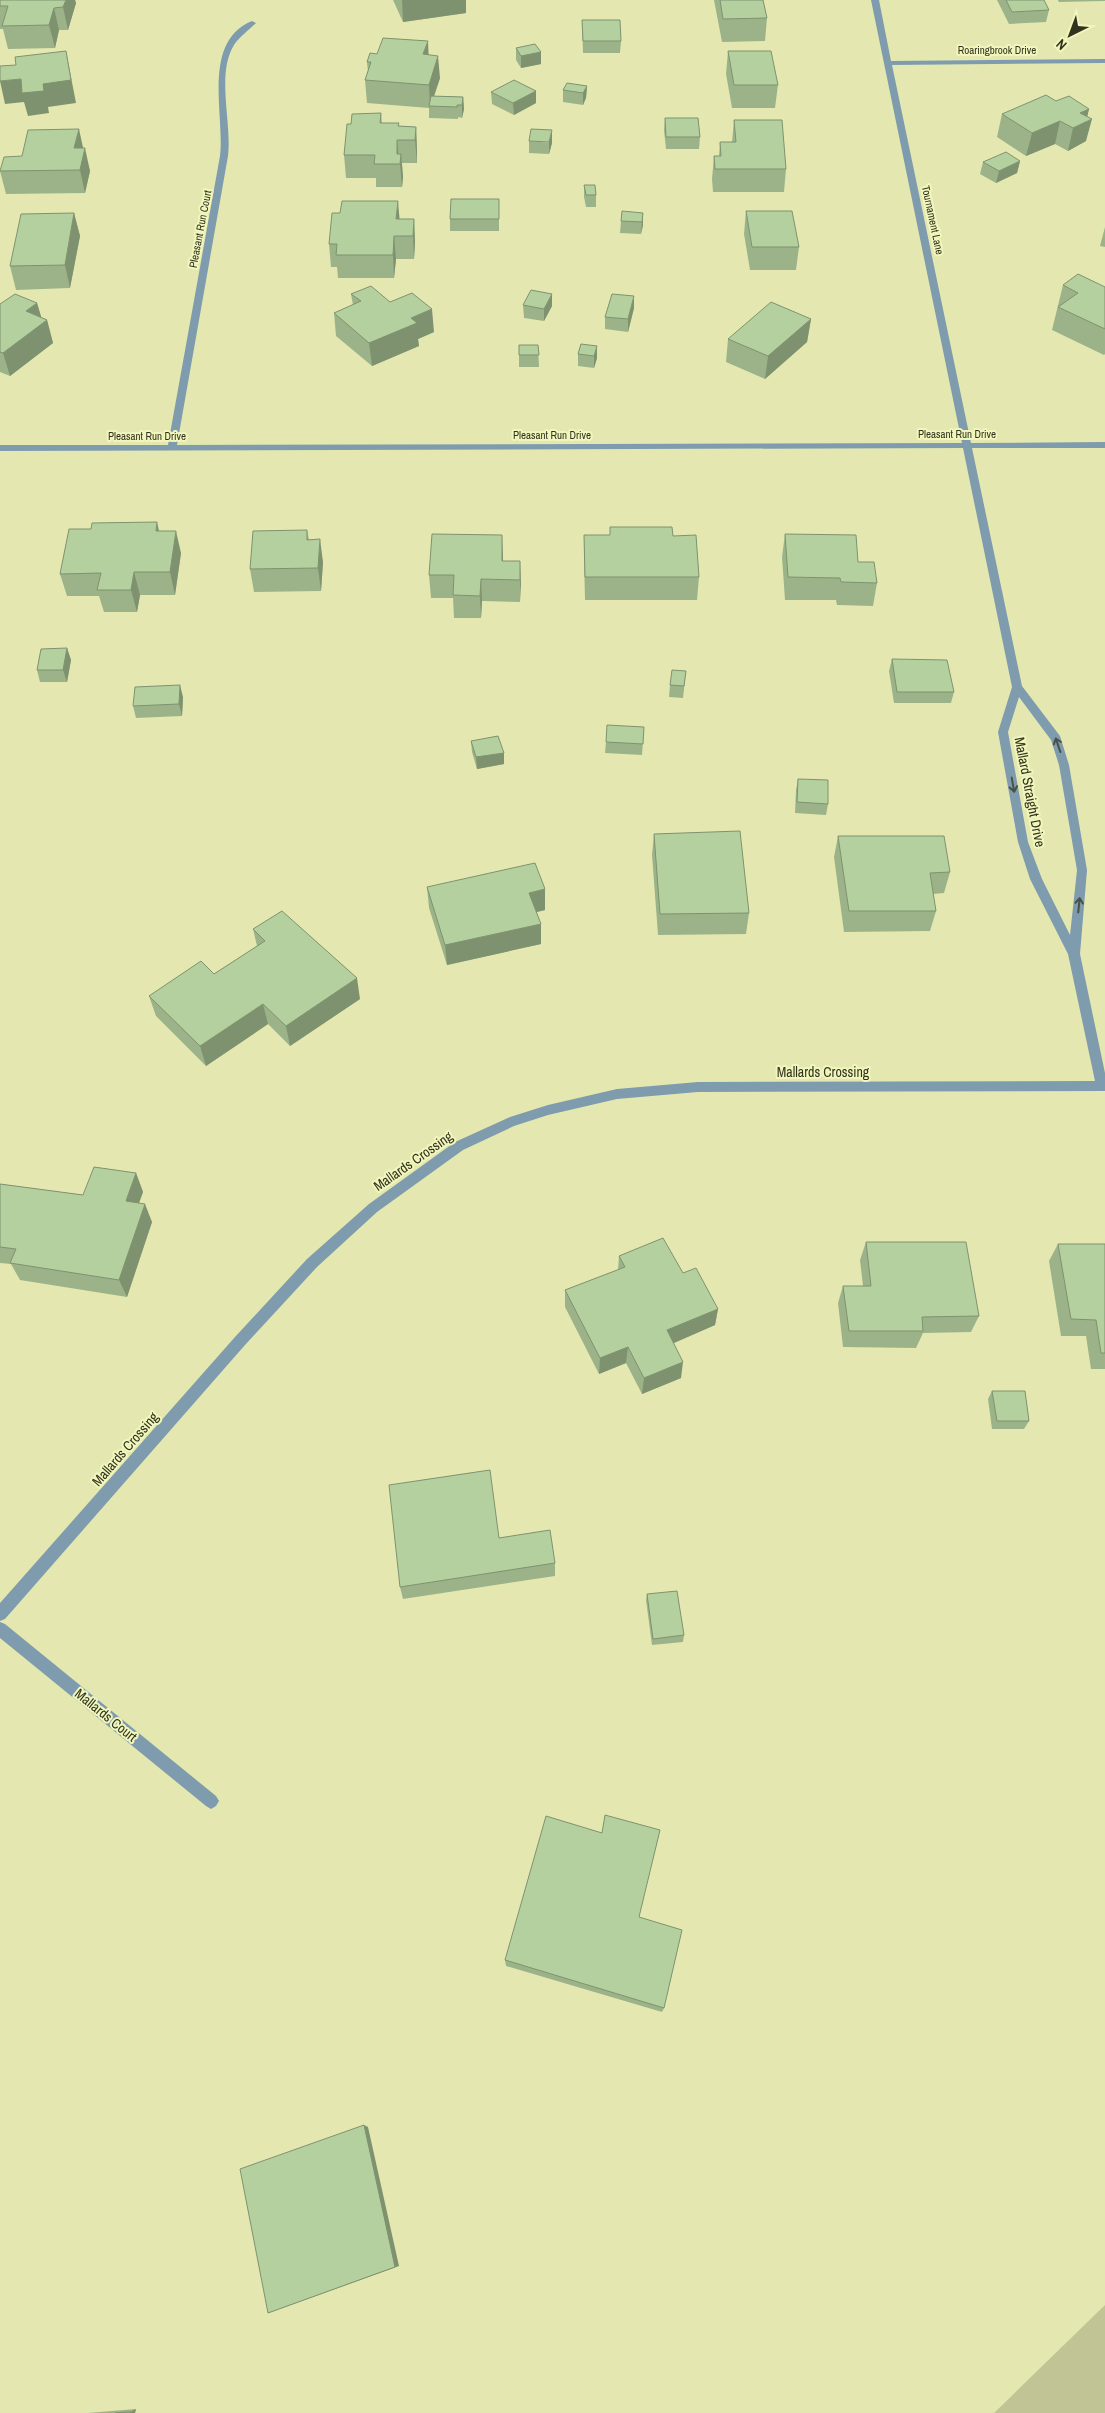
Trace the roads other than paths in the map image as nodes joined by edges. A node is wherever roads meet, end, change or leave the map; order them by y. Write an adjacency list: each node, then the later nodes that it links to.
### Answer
1 (875, 0): 4 (street, Tournament Lane)
2 (252, 24): 8 (street, Pleasant Run Court)
3 (1105, 61): 4 (street, Roaringbrook Drive)
4 (888, 63): 5 (street, Tournament Lane)
5 (968, 445): 6 (street, Pleasant Run Drive); 8 (street, Pleasant Run Drive); 9 (street, Mallard Straight Drive)
6 (1105, 445)
7 (0, 448): 8 (street, Pleasant Run Drive)
8 (172, 448)
9 (1018, 688): 10 (street, Mallard Straight Drive, one-way to 10); 10 (street, Mallard Straight Drive, one-way to 9)
10 (1074, 954): 11 (street, Mallard Straight Drive)
11 (1104, 1086): 12 (street, Mallards Crossing)
12 (0, 1614)
13 (0, 1629): 14 (street, Mallards Court)
14 (211, 1801)

